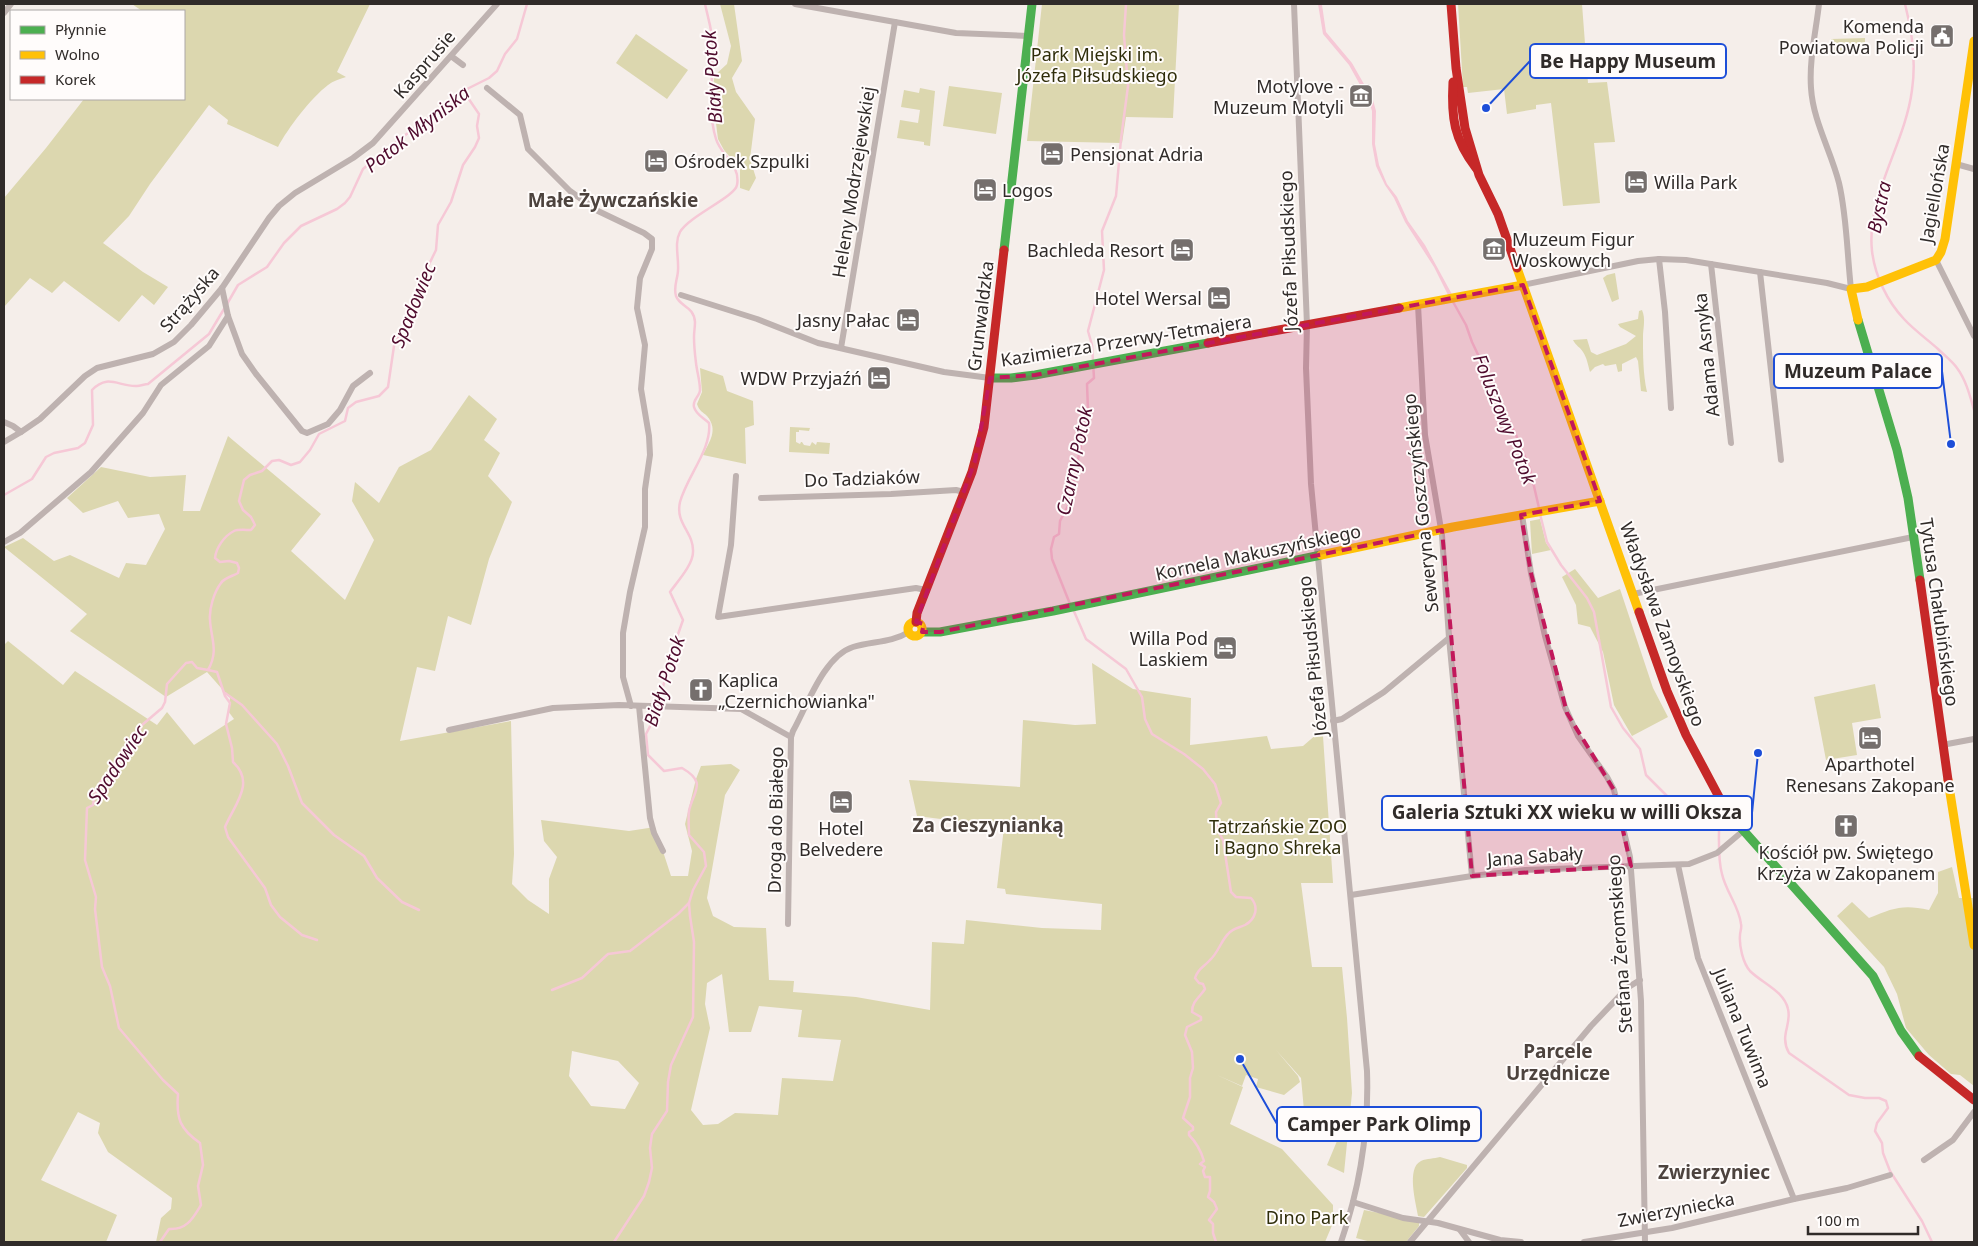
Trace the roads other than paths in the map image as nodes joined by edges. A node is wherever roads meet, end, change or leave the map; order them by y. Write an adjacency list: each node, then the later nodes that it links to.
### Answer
1 (11, 4): 8 (street)
2 (497, 4): 12 (street, Kasprusie)
3 (795, 4): 9 (street)
4 (1032, 4): 10 (street, Grunwaldzka)
5 (1294, 4): 28 (street, Józefa Piłsudskiego)
6 (1451, 4): 22 (street, Władysława Zamoyskiego)
7 (1819, 4): 24 (street)
8 (4, 13)
9 (894, 22): 10 (street); 30 (street, Heleny Modrzejewskiej)
10 (1029, 36): 32 (street, Grunwaldzka)
11 (1974, 41): 16 (street, Jagiellońska)
12 (451, 56): 13 (street); 15 (street, Kasprusie)
13 (463, 66)
14 (487, 88): 54 (street)
15 (373, 143): 23 (street, Strążyska)
16 (1956, 164): 17 (street); 19 (street, Jagiellońska)
17 (1974, 169)
18 (1659, 259): 20 (street); 22 (street); 33 (street)
19 (1936, 260): 24 (street, Jagiellońska); 29 (street)
20 (1711, 264): 21 (street); 37 (street, Adama Asnyka)
21 (1760, 272): 24 (street); 38 (street)
22 (1523, 285): 26 (street, Kazimierza Przerwy-Tetmajera); 42 (street, Władysława Zamoyskiego)
23 (222, 288): 27 (street); 35 (street, Strążyska)
24 (1851, 289): 45 (street, Tytusa Chałubińskiego)
25 (681, 295): 30 (street, Kazimierza Przerwy-Tetmajera)
26 (1418, 305): 28 (street, Kazimierza Przerwy-Tetmajera); 44 (street, Seweryna Goszczyńskiego)
27 (228, 313): 31 (street); 46 (street)
28 (1307, 325): 32 (street, Kazimierza Przerwy-Tetmajera); 47 (street, Józefa Piłsudskiego)
29 (1974, 336)
30 (842, 348): 32 (street, Kazimierza Przerwy-Tetmajera)
31 (370, 373)
32 (990, 378): 40 (street, Grunwaldzka)
33 (1671, 408)
34 (4, 422): 35 (street)
35 (21, 432): 36 (street, Strążyska)
36 (4, 442)
37 (1731, 443)
38 (1782, 460)
39 (736, 476): 48 (street)
40 (964, 492): 41 (street, Do Tadziaków); 48 (street, Grunwaldzka)
41 (760, 498)
42 (1600, 501): 43 (street, Kornela Makuszyńskiego); 49 (street, Władysława Zamoyskiego)
43 (1522, 515): 44 (street, Kornela Makuszyńskiego); 64 (street, Stefana Żeromskiego)
44 (1441, 530): 47 (street, Kornela Makuszyńskiego); 53 (street, Seweryna Goszczyńskiego)
45 (1913, 536): 49 (street); 60 (street, Tytusa Chałubińskiego)
46 (4, 542)
47 (1317, 557): 52 (street, Kornela Makuszyńskiego); 56 (street, Józefa Piłsudskiego)
48 (926, 590): 50 (street, Grunwaldzka)
49 (1633, 594): 61 (street, Władysława Zamoyskiego)
50 (916, 622): 51 (street); 52 (street)
51 (909, 632): 52 (street); 58 (street, Droga do Białego)
52 (922, 632)
53 (1449, 638): 56 (street); 65 (street, Seweryna Goszczyńskiego)
54 (631, 706): 55 (street); 57 (street)
55 (640, 706): 58 (street); 62 (street)
56 (1334, 721): 66 (street, Józefa Piłsudskiego)
57 (449, 730)
58 (791, 737): 67 (street, Droga do Białego)
59 (1974, 738): 60 (street)
60 (1942, 745): 68 (street, Tytusa Chałubińskiego)
61 (1743, 831): 63 (street, Jana Sabały); 70 (street, Władysława Zamoyskiego)
62 (663, 851)
63 (1678, 865): 64 (street, Jana Sabały); 74 (street, Juliana Tuwima)
64 (1631, 866): 65 (street, Jana Sabały); 69 (street, Stefana Żeromskiego)
65 (1472, 876): 66 (street, Jana Sabały)
66 (1351, 894): 75 (street, Józefa Piłsudskiego)
67 (788, 924)
68 (1974, 945)
69 (1640, 980): 76 (street); 78 (street, Stefana Żeromskiego)
70 (1973, 1098)
71 (1974, 1112): 72 (street)
72 (1924, 1160)
73 (1890, 1175): 74 (street, Zwierzyniecka)
74 (1794, 1199): 78 (street, Zwierzyniecka)
75 (1354, 1202): 76 (street); 79 (street, Józefa Piłsudskiego)
76 (1428, 1222): 77 (street); 80 (street)
77 (1460, 1230): 81 (street); 82 (street)
78 (1645, 1232): 83 (street, Zwierzyniecka); 84 (street, Stefana Żeromskiego)
79 (1341, 1242)
80 (1410, 1242)
81 (1469, 1242)
82 (1521, 1242)
83 (1584, 1242)
84 (1645, 1242)

